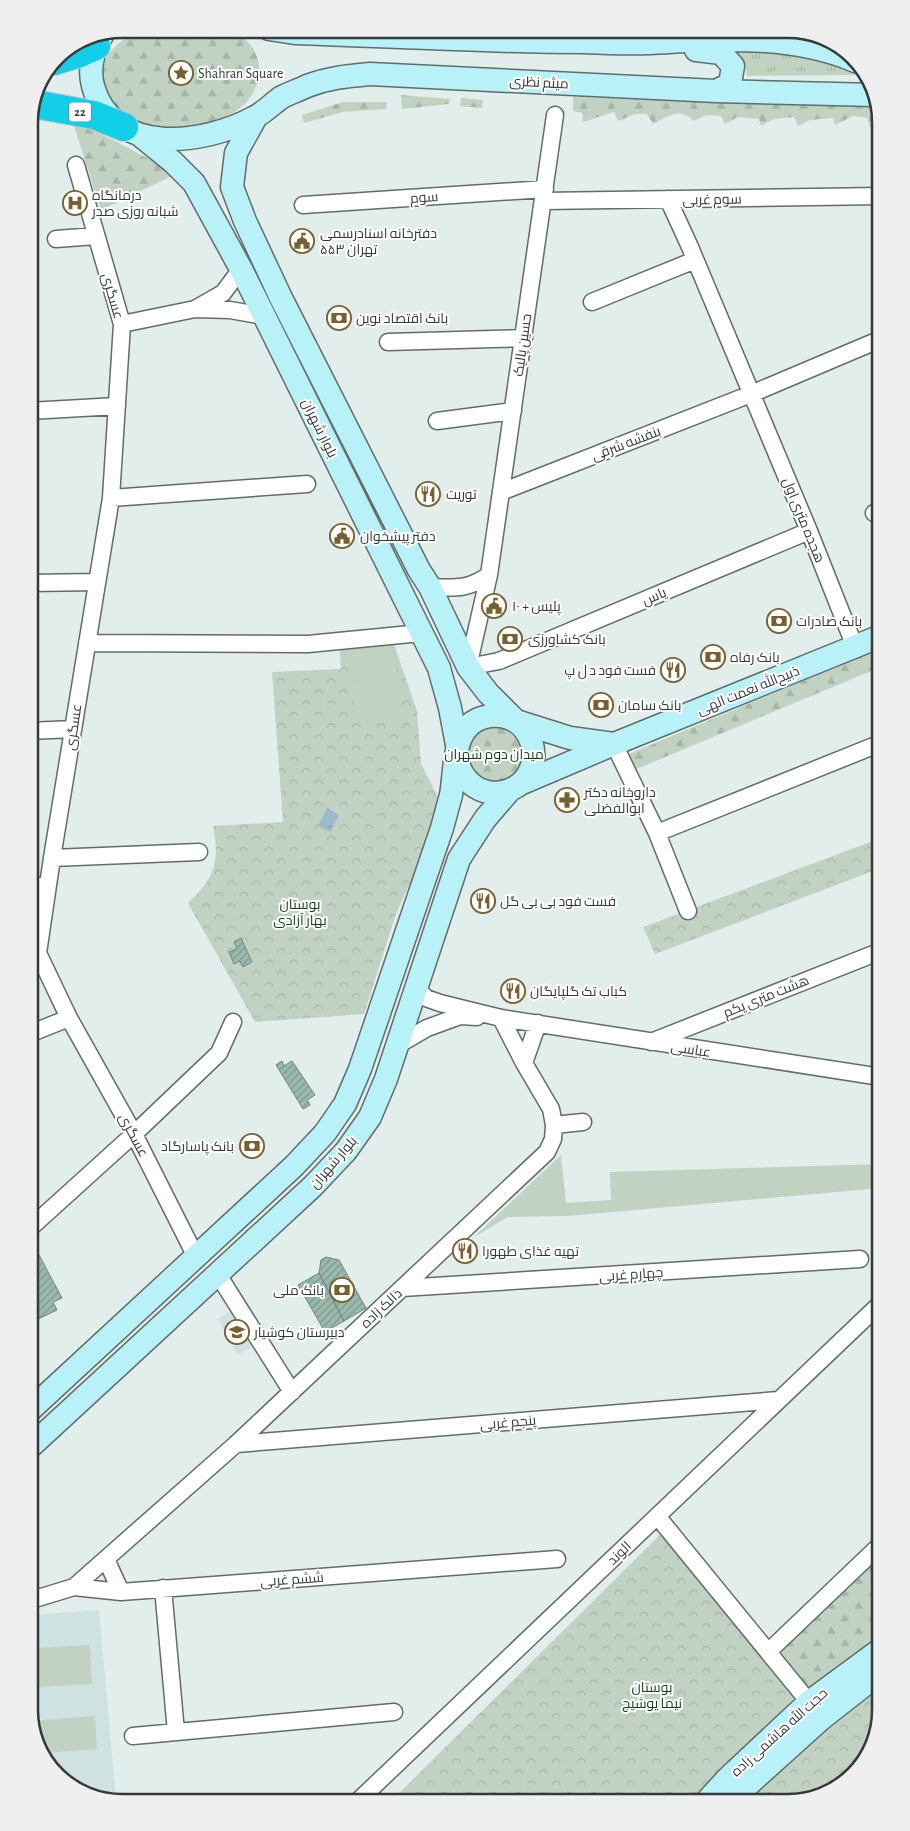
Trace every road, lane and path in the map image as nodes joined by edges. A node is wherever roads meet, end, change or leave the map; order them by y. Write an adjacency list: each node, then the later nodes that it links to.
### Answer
1 (428, 38): 4 (street)
2 (99, 41): 12 (street, بلوار شهران)
3 (96, 42): 6 (highway)
4 (648, 43): 5 (street); 7 (street)
5 (841, 56)
6 (67, 57)
7 (716, 91): 8 (street, میثم نظری); 11 (street, میثم نظری)
8 (868, 95)
9 (39, 105): 12 (highway, 22)
10 (555, 114): 14 (street, حسین پالیک)
11 (256, 117): 12 (street); 41 (street, بلوار شهران)
12 (132, 131): 21 (street, بلوار شهران)
13 (76, 166): 18 (street, عسگری)
14 (544, 195): 16 (street, سوم غربی); 17 (street, سوم); 26 (street, حسین پالیک)
15 (872, 196): 16 (street, سوم غربی)
16 (668, 200): 20 (street, هجده متری اول)
17 (303, 205)
18 (96, 236): 19 (street); 25 (street, عسگری)
19 (56, 239)
20 (695, 260): 22 (street); 29 (street, هجده متری اول)
21 (241, 269): 23 (street); 24 (street, بلوار شهران)
22 (592, 302)
23 (195, 309): 24 (street); 25 (street)
24 (264, 316): 42 (street, بلوار شهران)
25 (122, 324): 30 (street, عسگری)
26 (524, 338): 27 (street); 32 (street, حسین پالیک)
27 (388, 342)
28 (872, 343): 29 (street, بنفشه شرقی)
29 (751, 394): 35 (street, بنفشه شرقی); 37 (street, هجده متری اول)
30 (117, 406): 31 (street); 36 (street, عسگری)
31 (38, 410)
32 (513, 411): 33 (street); 35 (street, حسین پالیک)
33 (437, 421)
34 (306, 484): 36 (street)
35 (501, 492): 38 (street, حسین پالیک)
36 (111, 498): 39 (street, عسگری)
37 (808, 531): 45 (street, هجده متری اول); 46 (street, یاس)
38 (489, 575): 41 (street); 46 (street, حسین پالیک)
39 (97, 582): 40 (street); 44 (street, عسگری)
40 (38, 583)
41 (430, 587): 46 (street, بلوار شهران)
42 (421, 633): 44 (street); 52 (street, بلوار شهران)
43 (872, 640): 45 (street, ذبیح‌الله نعمت الهی)
44 (87, 643): 48 (street, عسگری)
45 (855, 647): 50 (street, ذبیح‌الله نعمت الهی)
46 (468, 667): 47 (street, بلوار شهران)
47 (516, 721): 50 (street); 52 (street); 53 (street)
48 (73, 729): 49 (street); 56 (street, عسگری)
49 (38, 731)
50 (614, 744): 53 (street, ذبیح‌الله نعمت الهی); 54 (street)
51 (872, 747): 54 (street)
52 (457, 751): 53 (street); 75 (street, بلوار شهران)
53 (515, 787): 61 (street, بلوار شهران)
54 (657, 833): 59 (street)
55 (200, 852): 56 (street)
56 (52, 858): 58 (street, عسگری)
57 (38, 886): 58 (street)
58 (48, 886): 62 (street, عسگری)
59 (688, 911)
60 (872, 954): 67 (street, هشت متری یکم)
61 (416, 988): 63 (street); 68 (street, بلوار شهران)
62 (69, 1018): 66 (street); 73 (street, عسگری)
63 (501, 1018): 65 (street, عباسی); 68 (street); 69 (street)
64 (233, 1022): 73 (street)
65 (538, 1023): 67 (street, عباسی); 69 (street)
66 (38, 1030)
67 (651, 1042): 70 (street, عباسی)
68 (396, 1046): 77 (street, بلوار شهران)
69 (524, 1063): 72 (street)
70 (872, 1076)
71 (583, 1122): 72 (street)
72 (554, 1125): 78 (street, ذالک زاده)
73 (134, 1134): 74 (street); 75 (street, عسگری)
74 (38, 1221)
75 (196, 1257): 82 (street, بلوار شهران)
76 (860, 1259): 78 (street, چهارم غربی)
77 (217, 1274): 80 (street); 83 (street, بلوار شهران)
78 (402, 1288): 80 (street, ذالک زاده)
79 (872, 1312): 81 (street, الوند)
80 (292, 1392): 84 (street, ذالک زاده)
81 (780, 1400): 84 (street, پنجم غربی); 85 (street, الوند)
82 (38, 1403)
83 (38, 1440)
84 (236, 1444): 88 (street, ذالک زاده)
85 (657, 1516): 93 (street); 100 (street, الوند)
86 (872, 1553): 93 (street)
87 (557, 1558): 90 (street, ششم غربی)
88 (106, 1559): 89 (street, ذالک زاده); 91 (street)
89 (74, 1587): 91 (street, ششم غربی); 92 (street, ششم غربی)
90 (163, 1588): 91 (street, ششم غربی); 98 (street)
91 (121, 1592)
92 (38, 1598)
93 (769, 1652): 96 (street)
94 (872, 1656): 96 (street, حجت الله هاشمی زاده)
95 (872, 1679): 102 (street)
96 (809, 1702): 101 (street, حجت الله هاشمی زاده)
97 (394, 1712): 98 (street)
98 (176, 1732): 99 (street)
99 (133, 1736)
100 (366, 1793)
101 (713, 1794)
102 (739, 1794)

